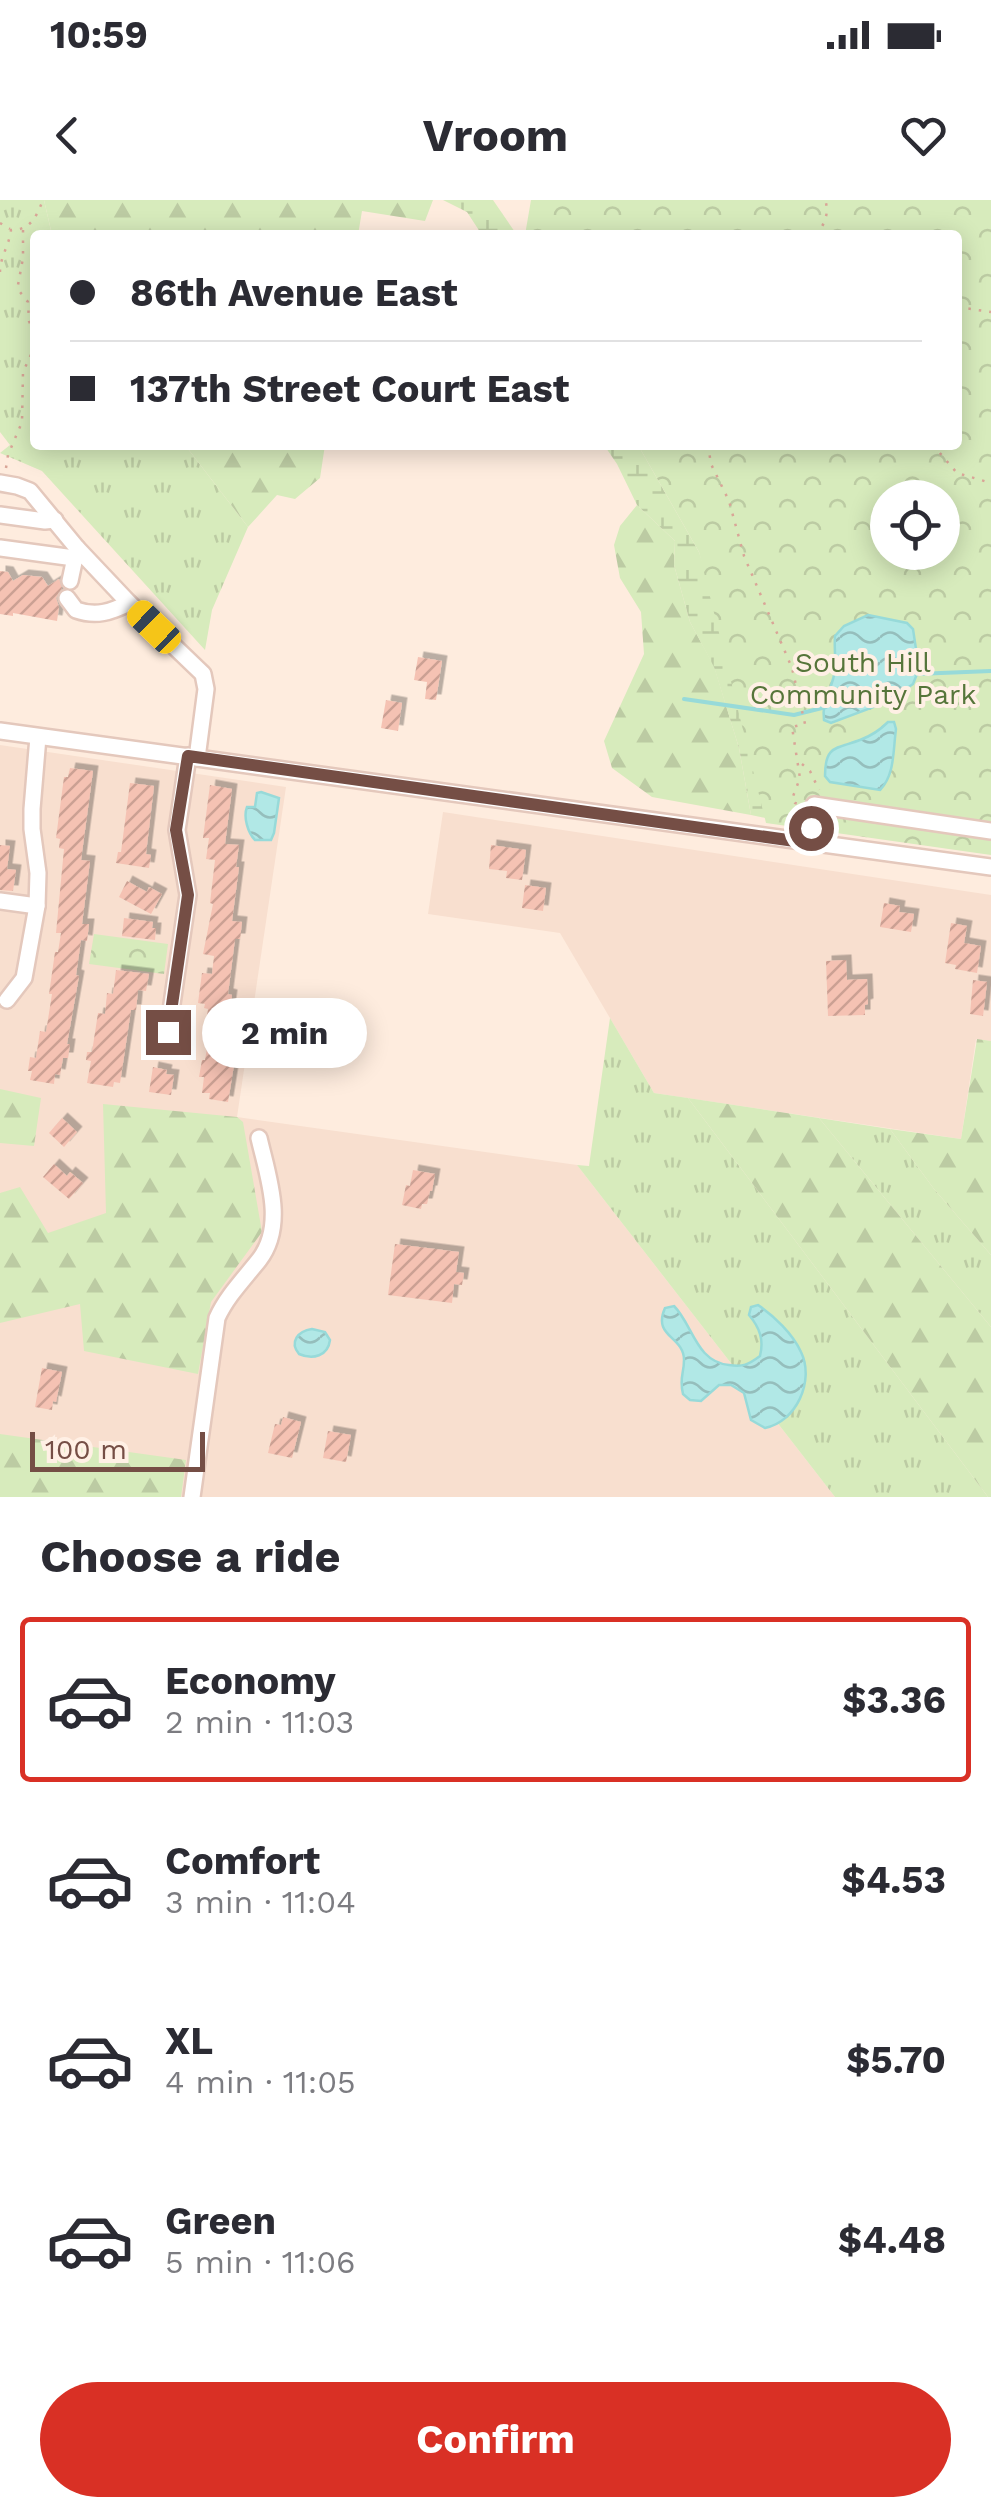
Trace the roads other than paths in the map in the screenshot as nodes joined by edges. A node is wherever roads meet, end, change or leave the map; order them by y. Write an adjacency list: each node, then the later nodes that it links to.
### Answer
1 (2, 480): 3 (street)
2 (0, 514): 3 (street)
3 (55, 520): 5 (street)
4 (0, 548): 5 (street)
5 (75, 553): 6 (street); 8 (street)
6 (70, 581)
7 (67, 598): 8 (street)
8 (129, 603): 11 (street)
9 (0, 732): 10 (street)
10 (38, 737): 11 (street); 16 (street)
11 (192, 757): 13 (street); 18 (street)
12 (991, 831): 13 (street)
13 (809, 843): 14 (street)
14 (991, 868)
15 (0, 901): 16 (street)
16 (37, 906): 17 (street)
17 (7, 1000)
18 (168, 1032)
19 (259, 1138): 20 (street)
20 (192, 1497)

